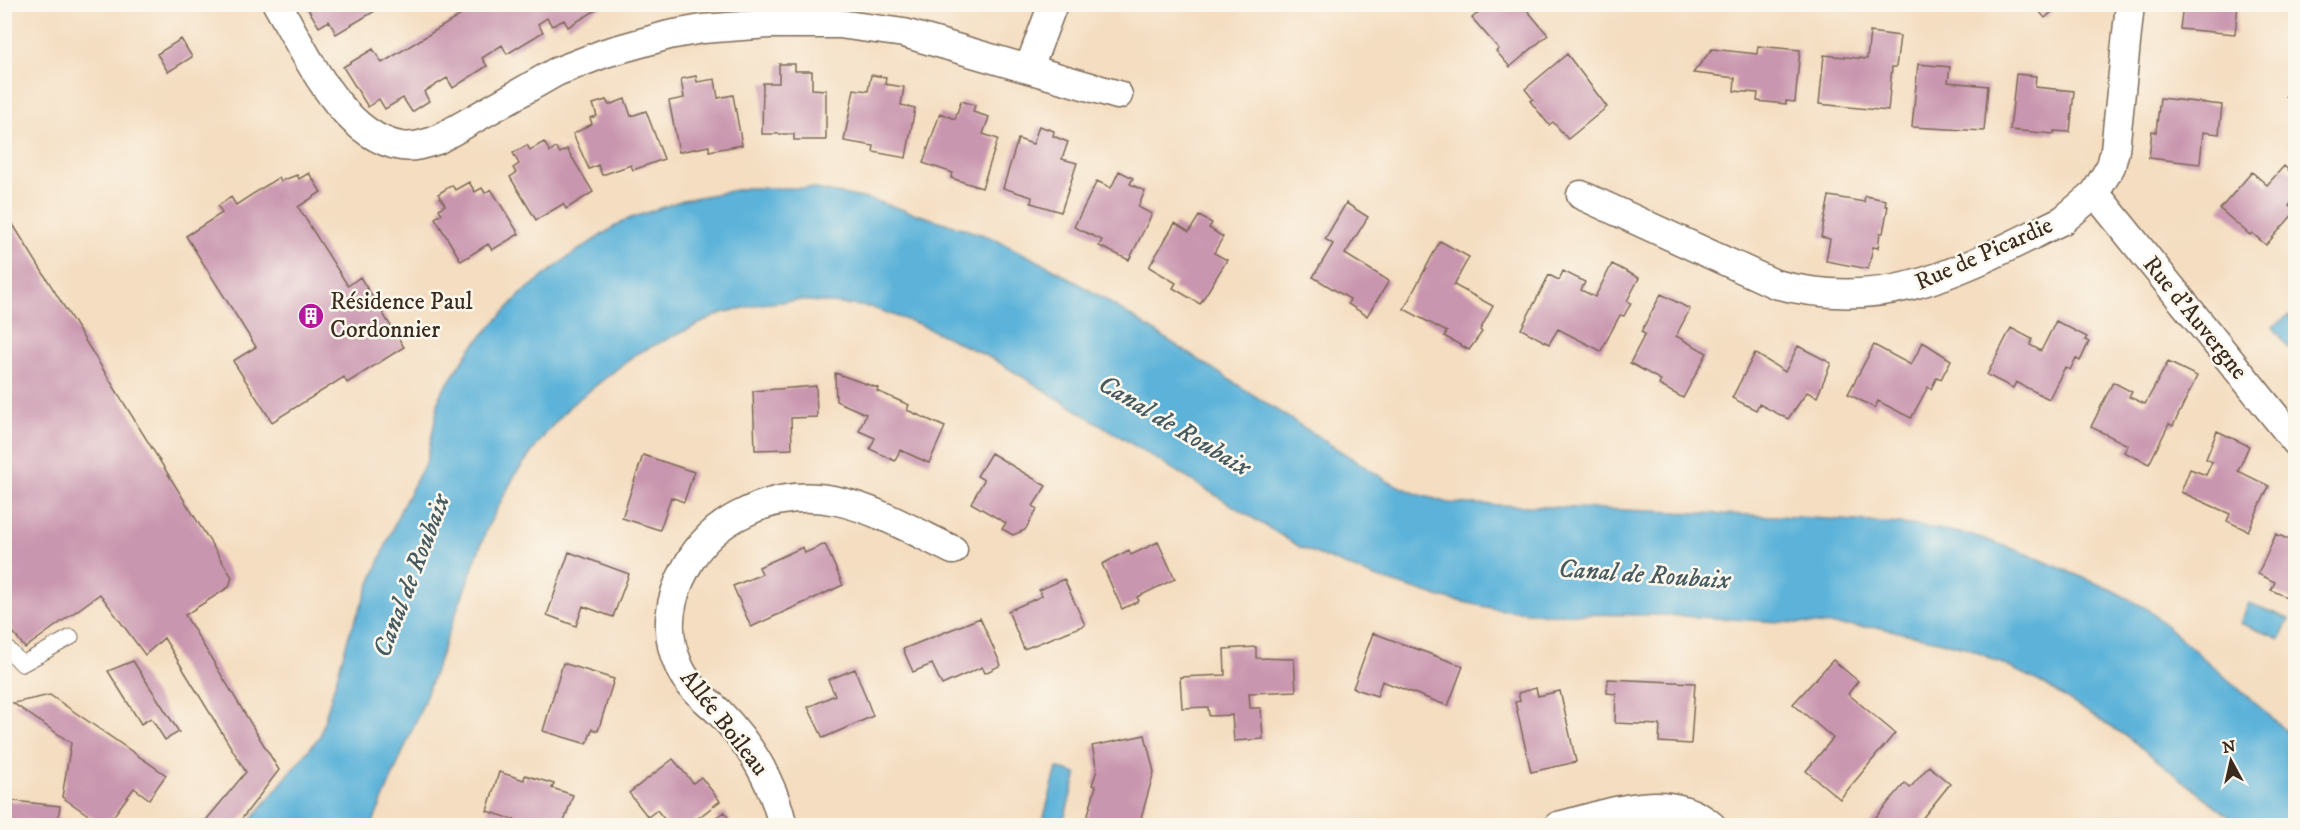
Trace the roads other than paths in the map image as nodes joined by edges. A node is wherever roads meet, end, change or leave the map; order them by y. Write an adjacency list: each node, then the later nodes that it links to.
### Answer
1 (277, 4): 4 (street)
2 (1053, 4): 5 (street)
3 (2130, 4): 7 (street, Rue de Picardie)
4 (778, 14): 5 (street)
5 (1029, 68): 6 (street)
6 (1118, 95)
7 (2095, 193): 8 (street, Rue de Picardie); 9 (street, Rue d'Auvergne)
8 (1581, 195)
9 (2295, 442)
10 (953, 550): 13 (street, Allée Boileau)
11 (72, 637): 12 (lane)
12 (4, 645)
13 (783, 825)
14 (1558, 825): 15 (street)
15 (1712, 825)

